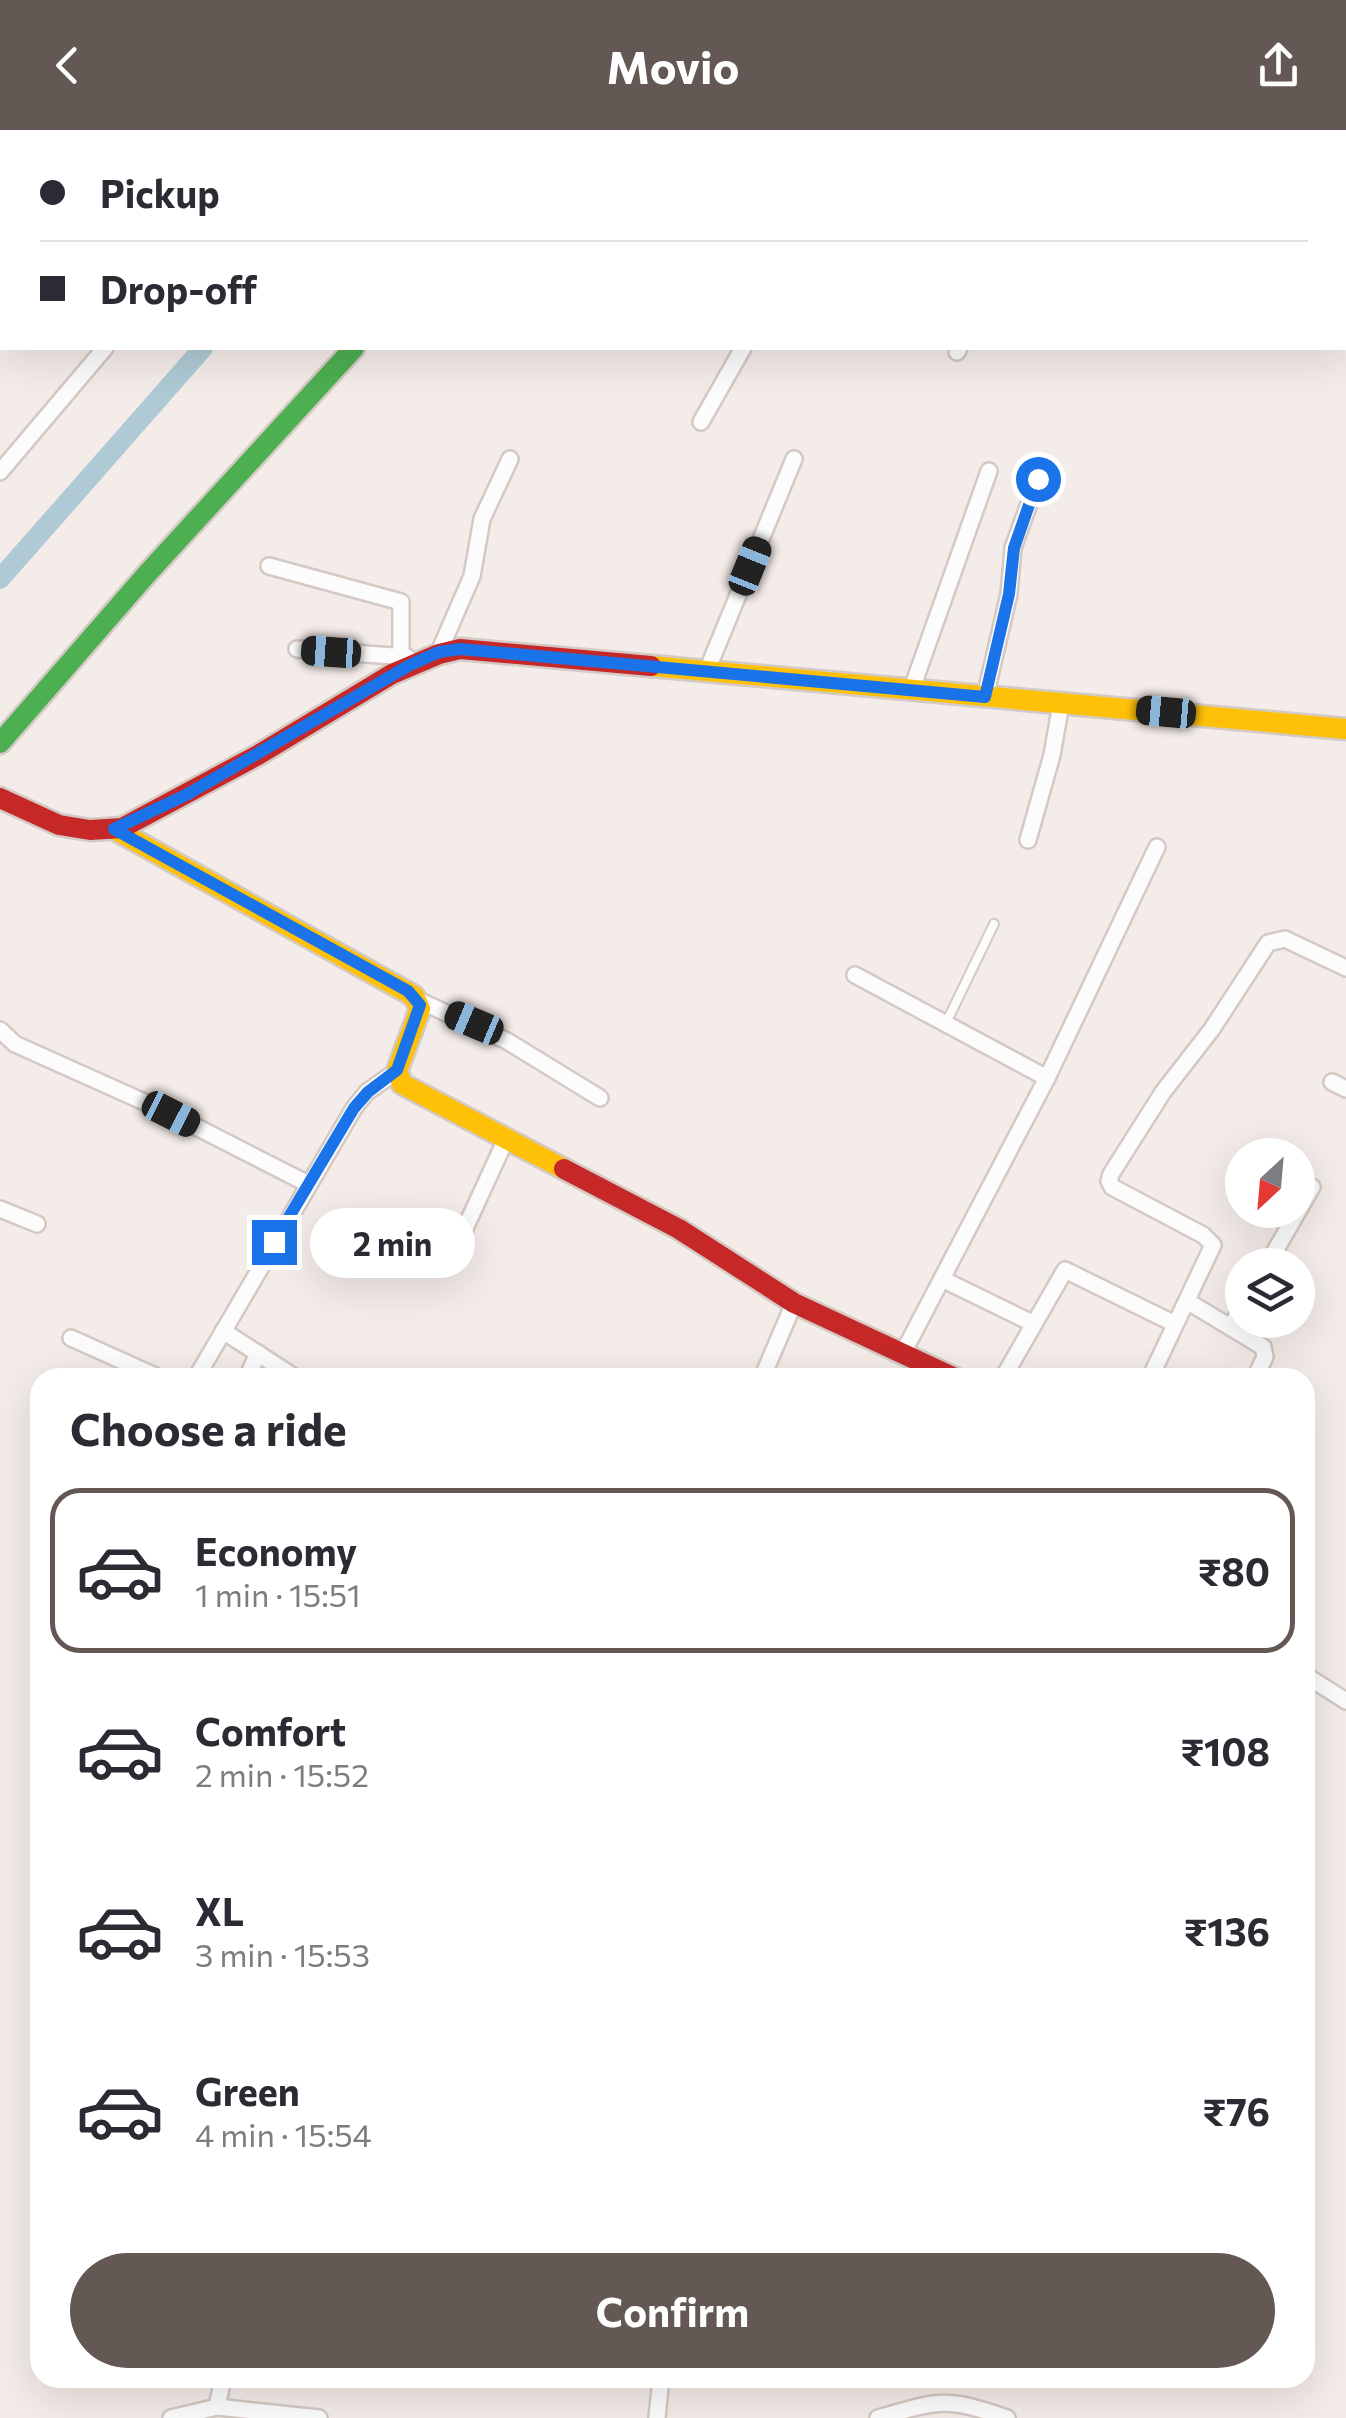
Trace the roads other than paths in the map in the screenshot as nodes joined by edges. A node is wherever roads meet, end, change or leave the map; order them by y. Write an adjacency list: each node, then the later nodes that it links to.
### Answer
1 (104, 350): 8 (street)
2 (352, 350): 19 (main road)
3 (742, 350): 4 (street)
4 (700, 422)
5 (510, 459): 12 (street)
6 (794, 459): 14 (street)
7 (989, 471): 15 (street)
8 (0, 472)
9 (1038, 479): 16 (street)
10 (269, 566): 13 (street)
11 (296, 650): 13 (street)
12 (431, 655): 13 (street); 14 (main road); 21 (main road)
13 (401, 657)
14 (706, 674): 15 (main road)
15 (911, 691): 16 (main road)
16 (985, 697): 17 (main road)
17 (1062, 704): 18 (main road); 22 (street)
18 (1346, 729)
19 (0, 744)
20 (0, 798): 21 (main road)
21 (114, 829): 27 (main road)
22 (1028, 840)
23 (1156, 847): 31 (street)
24 (994, 924): 28 (lane)
25 (1346, 968): 39 (street)
26 (855, 975): 28 (street)
27 (418, 1000): 30 (main road); 32 (street)
28 (946, 1024): 31 (street)
29 (2, 1037): 34 (street)
30 (397, 1070): 33 (main road); 34 (street)
31 (1047, 1078): 38 (street)
32 (600, 1098)
33 (506, 1139): 37 (street); 40 (main road)
34 (308, 1184): 44 (street)
35 (0, 1208): 36 (street)
36 (38, 1224)
37 (462, 1235)
38 (942, 1279): 42 (street); 47 (street)
39 (1187, 1301): 41 (street); 43 (street)
40 (794, 1303): 47 (main road); 53 (street)
41 (1225, 1322)
42 (1034, 1324): 43 (street); 55 (street)
43 (1176, 1324): 56 (street)
44 (223, 1331): 48 (street); 50 (street)
45 (71, 1338): 49 (street)
46 (1248, 1338): 57 (street)
47 (904, 1351): 54 (main road)
48 (258, 1353): 51 (street); 52 (street)
49 (138, 1368)
50 (202, 1368)
51 (251, 1368)
52 (281, 1368)
53 (766, 1368)
54 (936, 1368)
55 (1009, 1368)
56 (1155, 1368)
57 (1259, 1368)
58 (1315, 1681): 59 (street)
59 (1346, 1701)
60 (221, 2388): 62 (street)
61 (661, 2388): 65 (street)
62 (217, 2407): 63 (street); 64 (street)
63 (171, 2418)
64 (319, 2418)
65 (657, 2418)
66 (878, 2418): 67 (street)
67 (1007, 2418)

